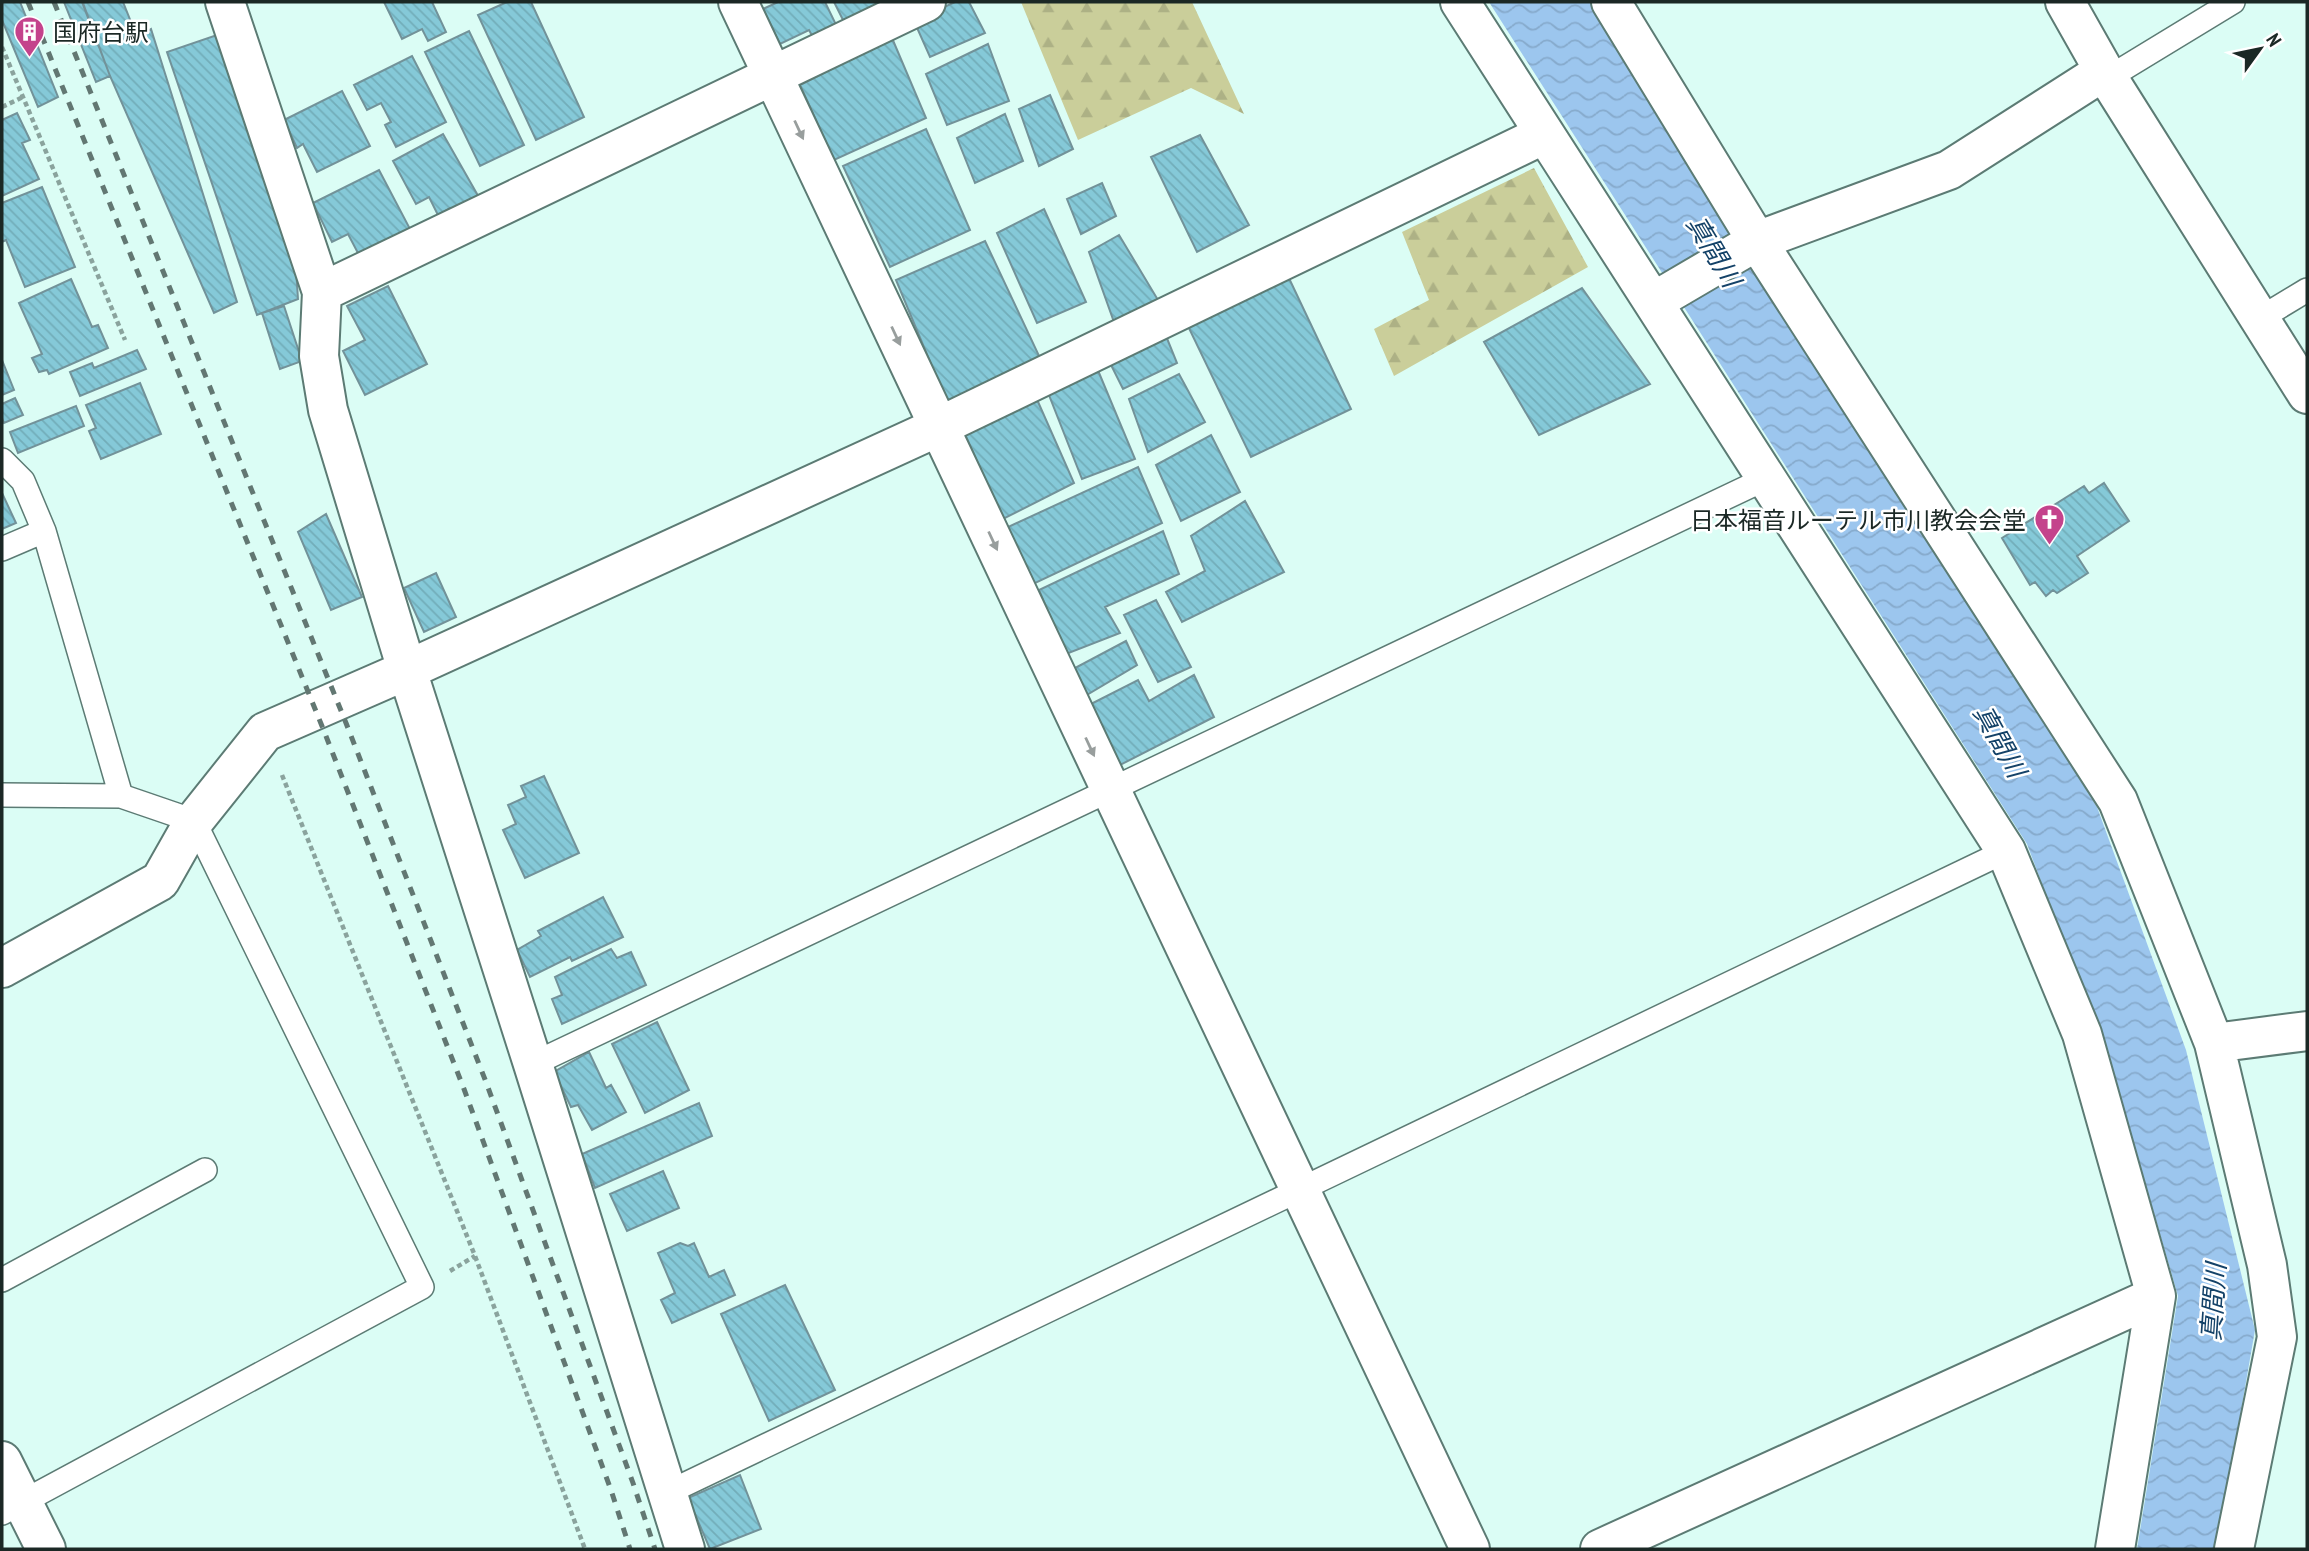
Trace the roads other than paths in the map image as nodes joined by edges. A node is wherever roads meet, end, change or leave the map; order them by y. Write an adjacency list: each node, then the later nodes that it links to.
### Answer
1 (225, 2): 13 (street)
2 (738, 2): 9 (street)
3 (926, 2): 9 (street)
4 (1460, 2): 10 (street)
5 (1611, 2): 11 (street)
6 (2065, 2): 8 (street)
7 (2234, 2): 8 (lane)
8 (2106, 75): 11 (street); 15 (street)
9 (774, 76): 13 (street); 17 (street, one-way to 17)
10 (1545, 134): 14 (street); 17 (street)
11 (1757, 241): 14 (street); 30 (street)
12 (2307, 290): 15 (lane)
13 (322, 292): 22 (street)
14 (1653, 302): 19 (street)
15 (2259, 319): 16 (street)
16 (2307, 394)
17 (938, 427): 22 (street); 23 (street, one-way to 23)
18 (2, 460): 20 (lane)
19 (1767, 478): 23 (lane); 27 (street)
20 (44, 531): 21 (lane); 25 (lane)
21 (2, 549)
22 (407, 670): 26 (street); 31 (street)
23 (1111, 790): 31 (lane); 33 (street)
24 (2, 795): 25 (lane)
25 (121, 796): 26 (lane)
26 (194, 821): 28 (street); 38 (lane)
27 (2006, 851): 33 (lane); 35 (street)
28 (2, 968)
29 (2307, 1031): 30 (street)
30 (2214, 1044): 44 (street)
31 (533, 1064): 37 (street)
32 (205, 1170): 34 (lane)
33 (1300, 1190): 37 (lane); 41 (street)
34 (2, 1280)
35 (2156, 1296): 42 (street); 43 (street)
36 (2, 1461): 38 (street)
37 (667, 1493): 40 (street)
38 (12, 1508): 39 (street)
39 (46, 1549)
40 (685, 1549)
41 (1470, 1549)
42 (1600, 1549)
43 (2115, 1549)
44 (2234, 1549)

